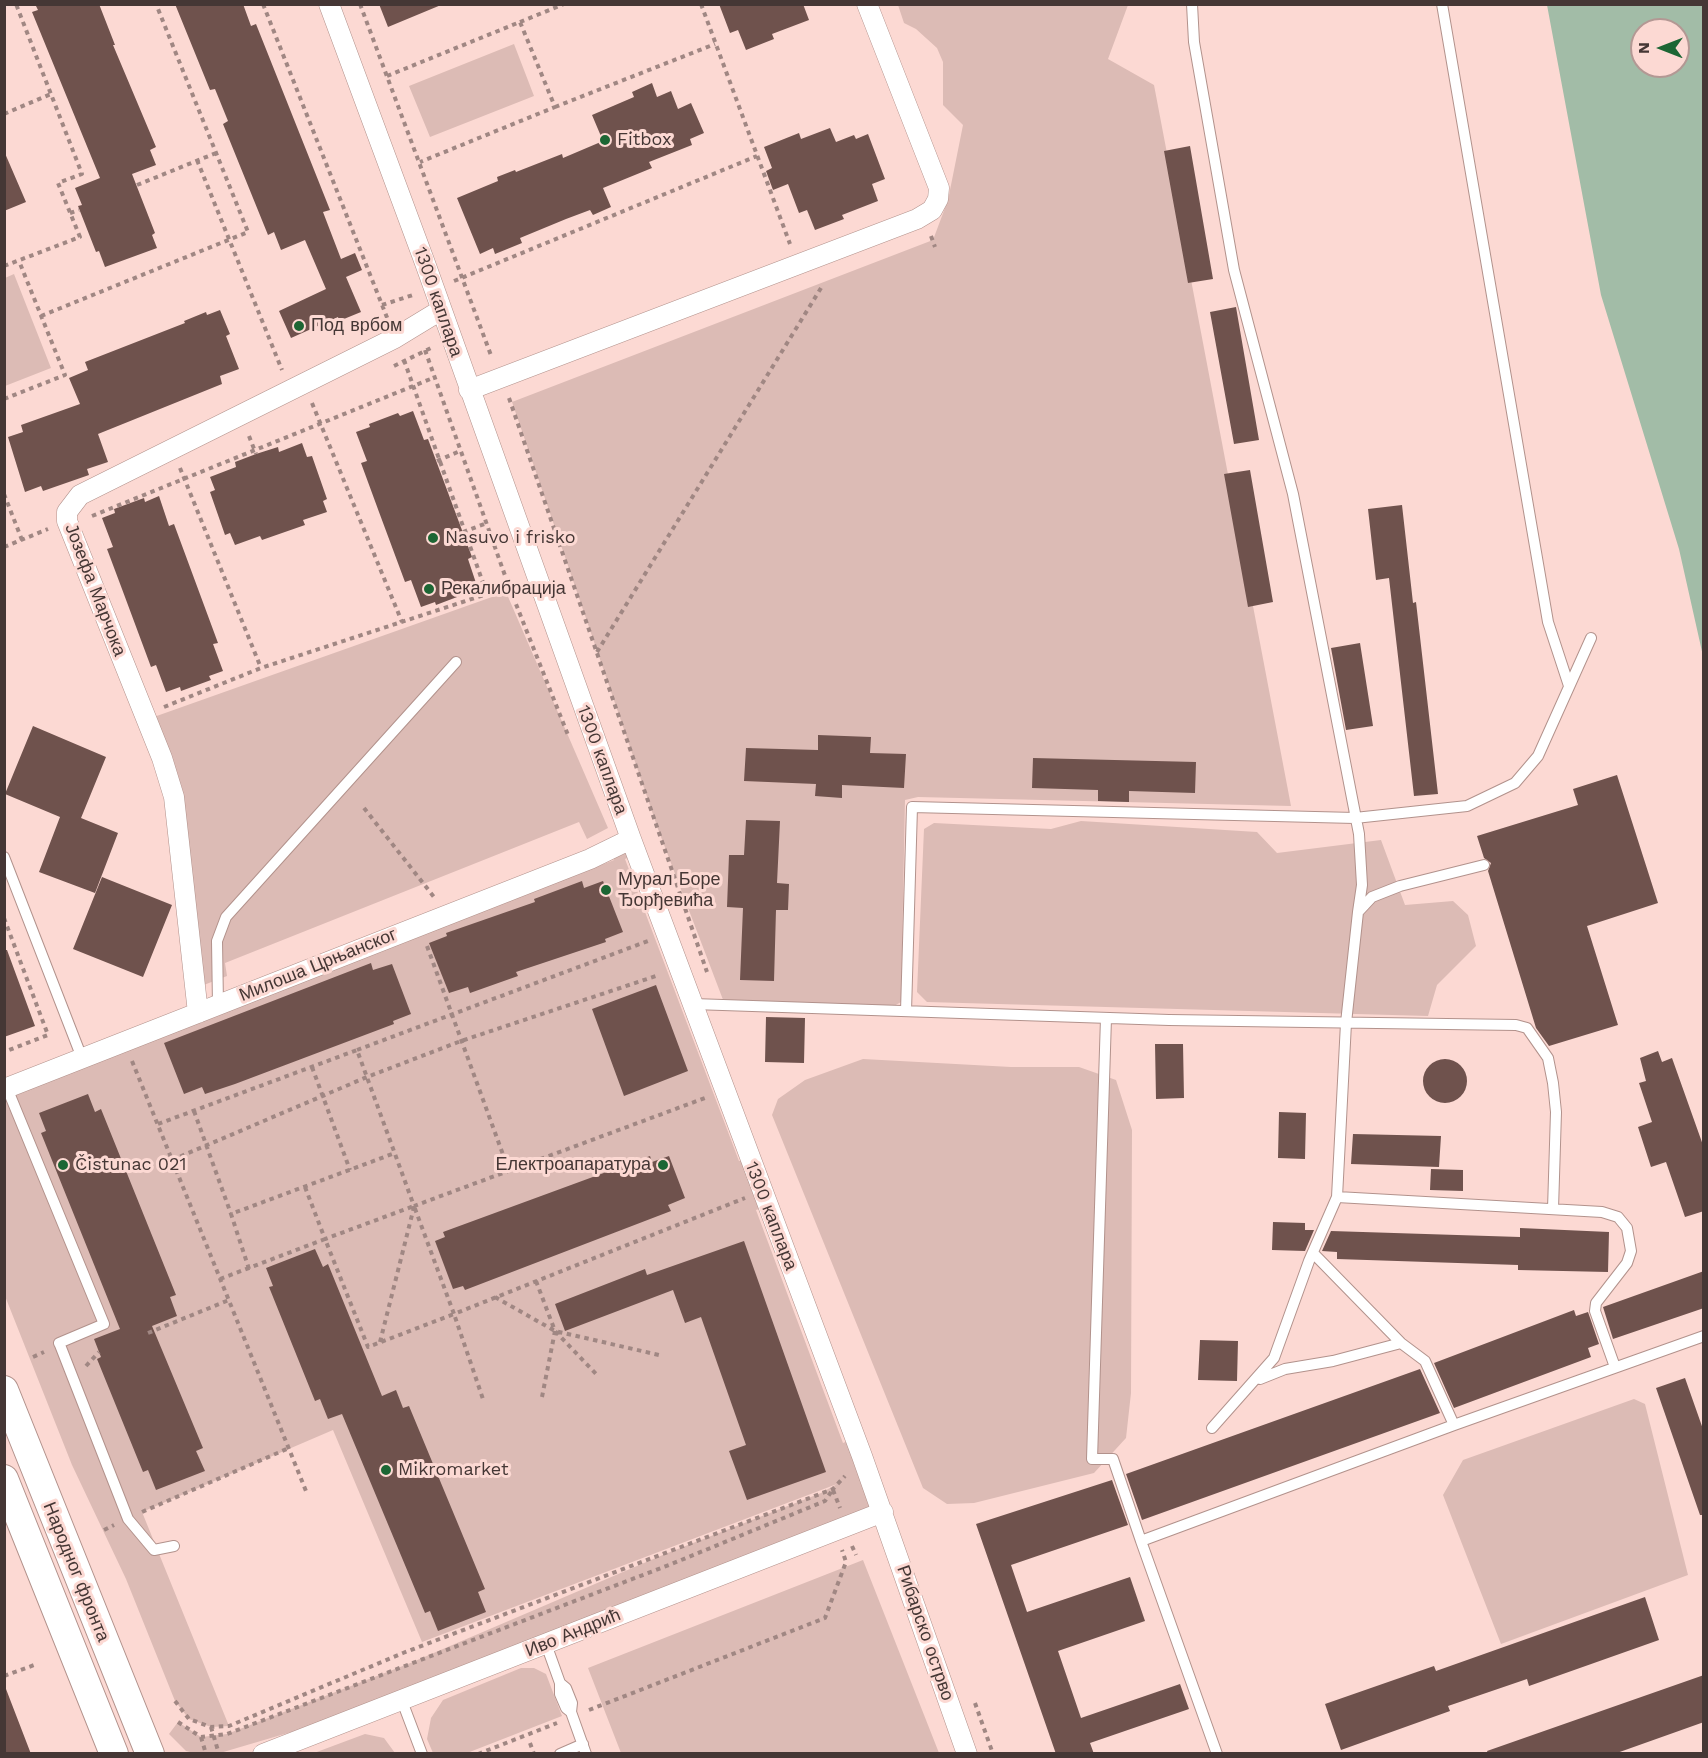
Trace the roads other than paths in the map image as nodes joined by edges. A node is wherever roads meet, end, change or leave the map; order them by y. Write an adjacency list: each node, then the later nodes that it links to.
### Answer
1 (329, 4): 5 (street, 1300 каплара)
2 (867, 4): 6 (street)
3 (1192, 4): 10 (lane)
4 (1442, 4): 9 (lane)
5 (441, 310): 6 (street, 1300 каплара); 18 (street, Јозефа Марчока)
6 (469, 390): 11 (street, 1300 каплара)
7 (1591, 639): 9 (lane)
8 (456, 662): 16 (lane)
9 (1569, 686): 10 (lane)
10 (1355, 818): 14 (lane); 17 (lane)
11 (631, 839): 15 (street, 1300 каплара); 16 (street, Милоша Црњанског)
12 (4, 857): 21 (lane)
13 (1484, 865): 14 (lane)
14 (1358, 912): 20 (lane)
15 (693, 1004): 17 (lane); 34 (street, 1300 каплара)
16 (218, 1005): 18 (street, Милоша Црњанског)
17 (906, 1011): 19 (lane)
18 (198, 1013): 21 (street, Милоша Црњанског)
19 (1106, 1018): 20 (lane); 35 (lane)
20 (1346, 1023): 23 (lane); 24 (lane)
21 (82, 1058): 22 (street, Милоша Црњанског)
22 (6, 1089): 36 (lane)
23 (1337, 1197): 24 (lane); 25 (lane)
24 (1553, 1209): 28 (lane)
25 (1313, 1253): 27 (lane); 29 (lane)
26 (1704, 1336): 28 (lane)
27 (1401, 1343): 29 (lane); 31 (lane)
28 (1615, 1366): 31 (lane)
29 (1257, 1380): 32 (lane)
30 (4, 1390): 42 (street, Народног фронта)
31 (1454, 1425): 35 (lane)
32 (1212, 1428)
33 (4, 1479): 41 (street, Народног фронта)
34 (883, 1512): 37 (street, Иво Андрић); 45 (street, Рибарско острво)
35 (1141, 1541): 46 (lane)
36 (174, 1546)
37 (546, 1644): 38 (street, Иво Андрић); 39 (lane)
38 (402, 1701): 40 (street, Иво Андрић); 43 (lane)
39 (585, 1749): 44 (lane)
40 (275, 1751)
41 (114, 1754)
42 (150, 1754)
43 (422, 1754)
44 (560, 1754)
45 (967, 1754)
46 (1217, 1754)

